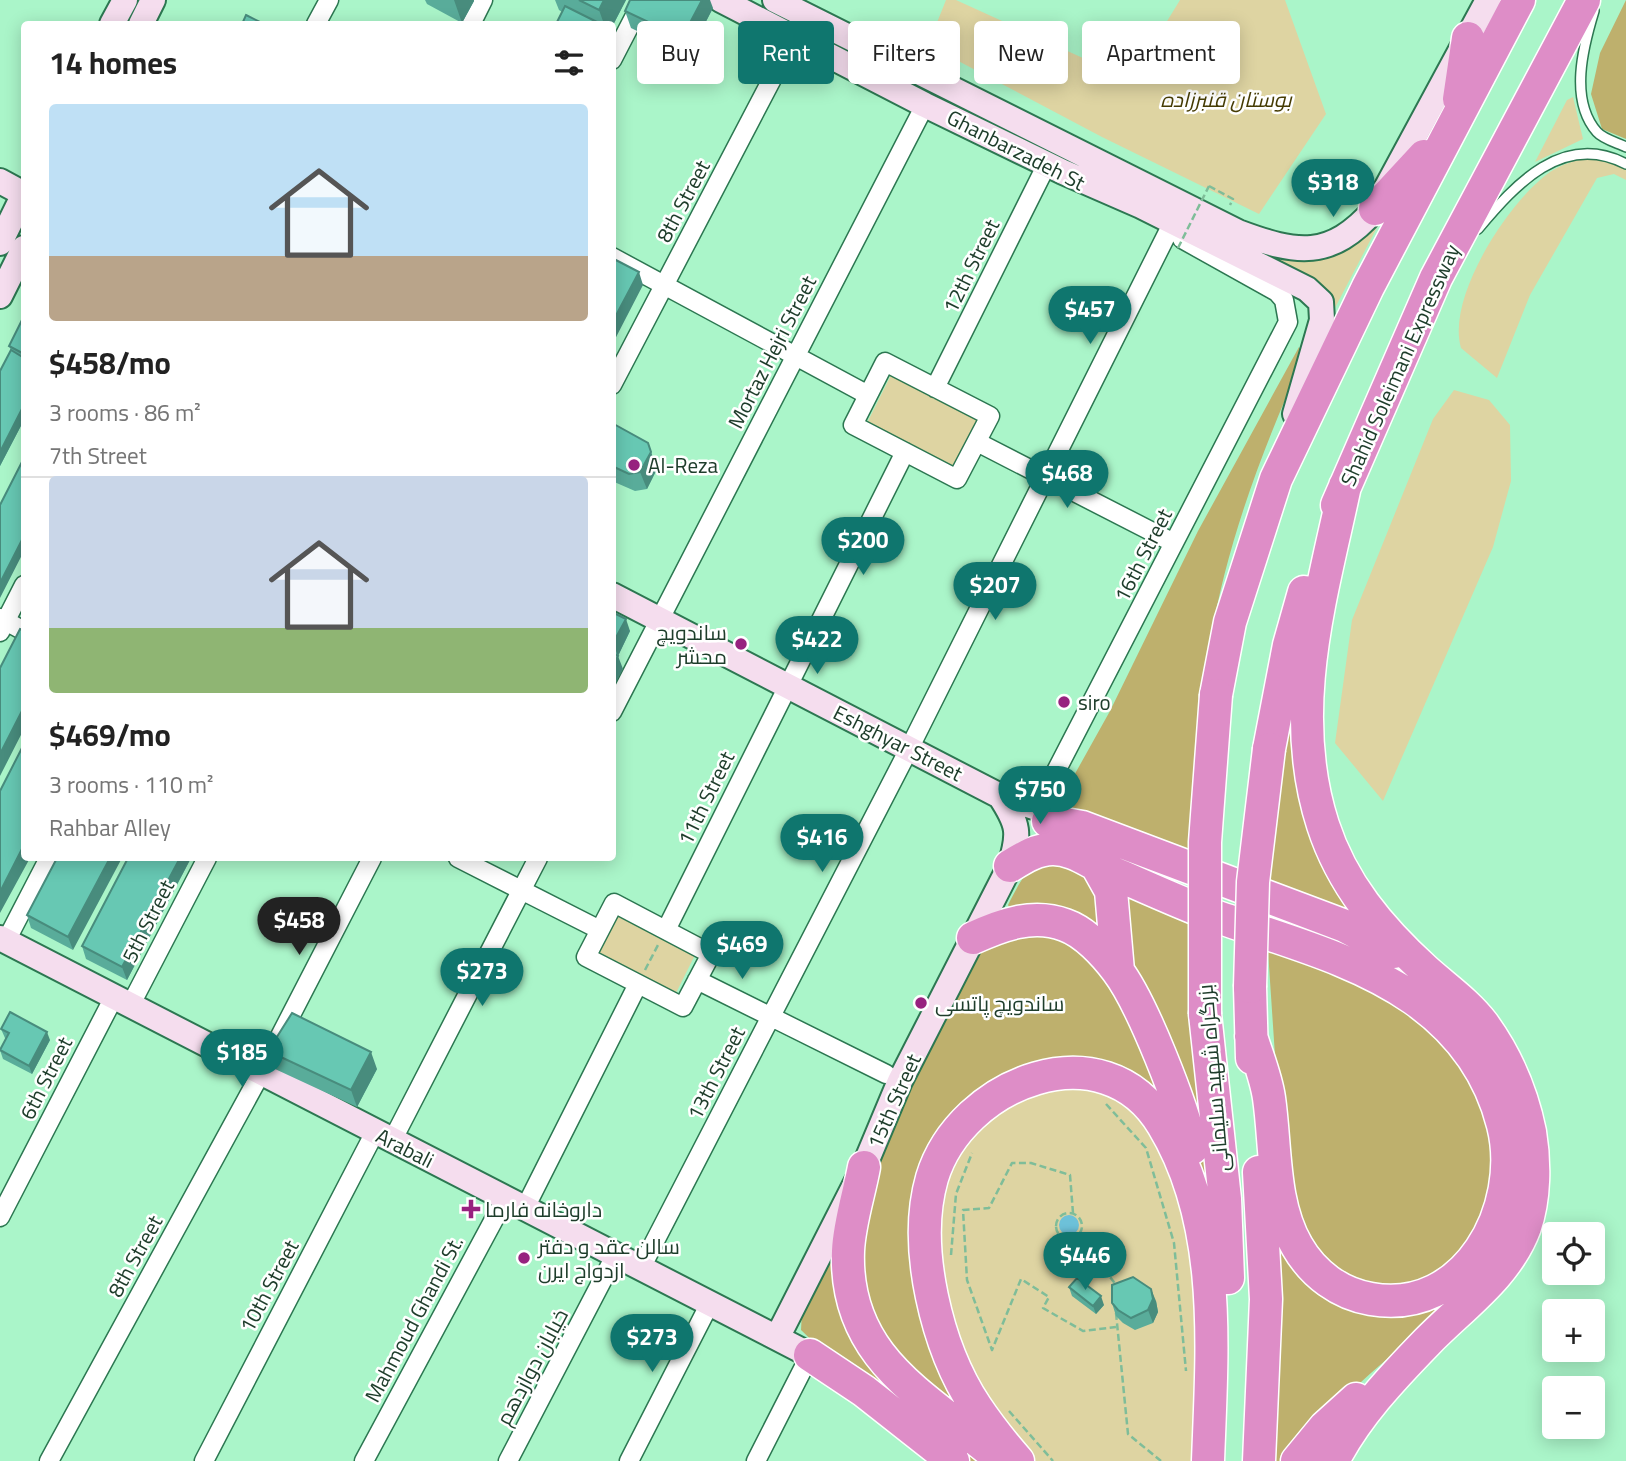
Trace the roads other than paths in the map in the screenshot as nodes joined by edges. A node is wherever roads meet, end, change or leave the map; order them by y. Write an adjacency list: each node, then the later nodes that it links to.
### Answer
1 (125, 0): 11 (main road)
2 (329, 0): 12 (street)
3 (484, 0): 13 (street)
4 (643, 0): 16 (street)
5 (721, 0): 14 (main road, Ghanbarzadeh St)
6 (775, 0): 26 (main road, Ghanbarzadeh St)
7 (1488, 0): 15 (main road, Ghanbarzadeh St)
8 (1519, 0): 20 (highway)
9 (1584, 0): 31 (highway, Shahid Soleimani Expressway)
10 (1597, 0): 21 (lane)
11 (114, 21)
12 (318, 21)
13 (473, 21)
14 (762, 21)
15 (1474, 21): 20 (highway); 26 (main road, Ghanbarzadeh St)
16 (616, 52)
17 (834, 58): 19 (main road, Ghanbarzadeh St)
18 (770, 84): 32 (street, 8th Street)
19 (925, 105): 23 (main road, Ghanbarzadeh St); 35 (street, Mortaz Hejri Street)
20 (1455, 122): 26 (highway); 42 (highway)
21 (1626, 147)
22 (1626, 163): 31 (lane)
23 (1055, 168): 27 (street, Ghanbarzadeh St); 37 (street, 12th Street); 42 (main road)
24 (0, 181): 25 (main road)
25 (18, 204): 28 (main road)
26 (1375, 209)
27 (1168, 232): 34 (street, Ghanbarzadeh St); 41 (street, 13th Street)
28 (0, 243)
29 (21, 255): 33 (main road)
30 (616, 259): 32 (street)
31 (1436, 278): 43 (highway, Shahid Soleimani Expressway)
32 (665, 286): 35 (street); 36 (street, 8th Street)
33 (8, 287)
34 (1288, 322): 44 (street, 16th Street)
35 (796, 356): 38 (street); 47 (street, Mortaz Hejri Street)
36 (616, 378)
37 (935, 388): 38 (street); 39 (street)
38 (868, 395): 40 (street)
39 (977, 442): 40 (street); 41 (street)
40 (905, 452): 50 (street)
41 (1046, 477): 44 (street); 52 (street, 13th Street)
42 (1276, 479): 99 (highway, بزرگراه شهید سلیمانی, bridge)
43 (1345, 486): 53 (highway, Shahid Soleimani Expressway); 70 (highway)
44 (1174, 543): 55 (street, 16th Street)
45 (21, 590): 48 (street)
46 (616, 597): 47 (main road, Eshghyar Street)
47 (660, 620): 50 (main road, Eshghyar Street); 51 (street, Mortaz Hejri Street)
48 (2, 624): 49 (street)
49 (21, 630)
50 (786, 685): 52 (main road, Eshghyar Street); 66 (street, 11th Street)
51 (616, 704)
52 (909, 749): 54 (main road, Eshghyar Street); 74 (street, 13th Street)
53 (1269, 749): 75 (highway, بزرگراه شهید سلیمانی, bridge)
54 (1000, 796): 55 (main road, Eshghyar Street); 62 (main road, 15th Street)
55 (1043, 815): 56 (highway); 70 (highway)
56 (1068, 850): 62 (highway); 63 (highway)
57 (47, 861): 68 (street)
58 (204, 861): 73 (street, 5th Street)
59 (370, 861): 76 (street, 8th Street)
60 (464, 861): 64 (street)
61 (536, 861): 64 (street, 10th Street)
62 (1010, 866): 67 (main road, 15th Street)
63 (1097, 866): 69 (highway); 75 (highway)
64 (521, 890): 65 (street); 78 (street, 10th Street)
65 (600, 930): 66 (street); 72 (street)
66 (666, 930): 71 (street)
67 (972, 938): 69 (highway); 79 (main road, 15th Street)
68 (3, 940): 73 (main road, Arabali)
69 (1118, 971): 82 (highway)
70 (1426, 971): 87 (highway)
71 (697, 981): 72 (street); 74 (street)
72 (638, 984): 80 (street)
73 (122, 1001): 76 (main road, Arabali); 81 (street, 6th Street)
74 (771, 1017): 77 (street); 84 (street, 13th Street)
75 (1251, 1036): 100 (highway, بزرگراه شهید سلیمانی)
76 (261, 1073): 78 (main road, Arabali); 89 (street, 8th Street)
77 (886, 1074)
78 (383, 1137): 80 (main road, Arabali); 90 (street, 10th Street)
79 (864, 1167): 86 (main road, 15th Street); 96 (highway)
80 (514, 1205): 83 (main road, Arabali); 91 (street, Mahmoud Ghandi St.)
81 (0, 1217)
82 (1205, 1242): 97 (highway); 98 (highway)
83 (615, 1256): 84 (main road, Arabali); 92 (street, خیابان دوازدهم)
84 (640, 1270): 85 (main road, Arabali)
85 (709, 1305): 86 (main road, Arabali); 93 (street)
86 (778, 1336): 88 (main road, Arabali)
87 (1427, 1342): 101 (highway); 102 (highway)
88 (810, 1355): 94 (street); 95 (highway)
89 (49, 1461)
90 (204, 1461)
91 (364, 1461)
92 (508, 1461)
93 (629, 1461)
94 (756, 1461)
95 (953, 1461)
96 (1003, 1461)
97 (1018, 1461)
98 (1208, 1461)
99 (1216, 1461)
100 (1259, 1461)
101 (1297, 1461)
102 (1332, 1461)

